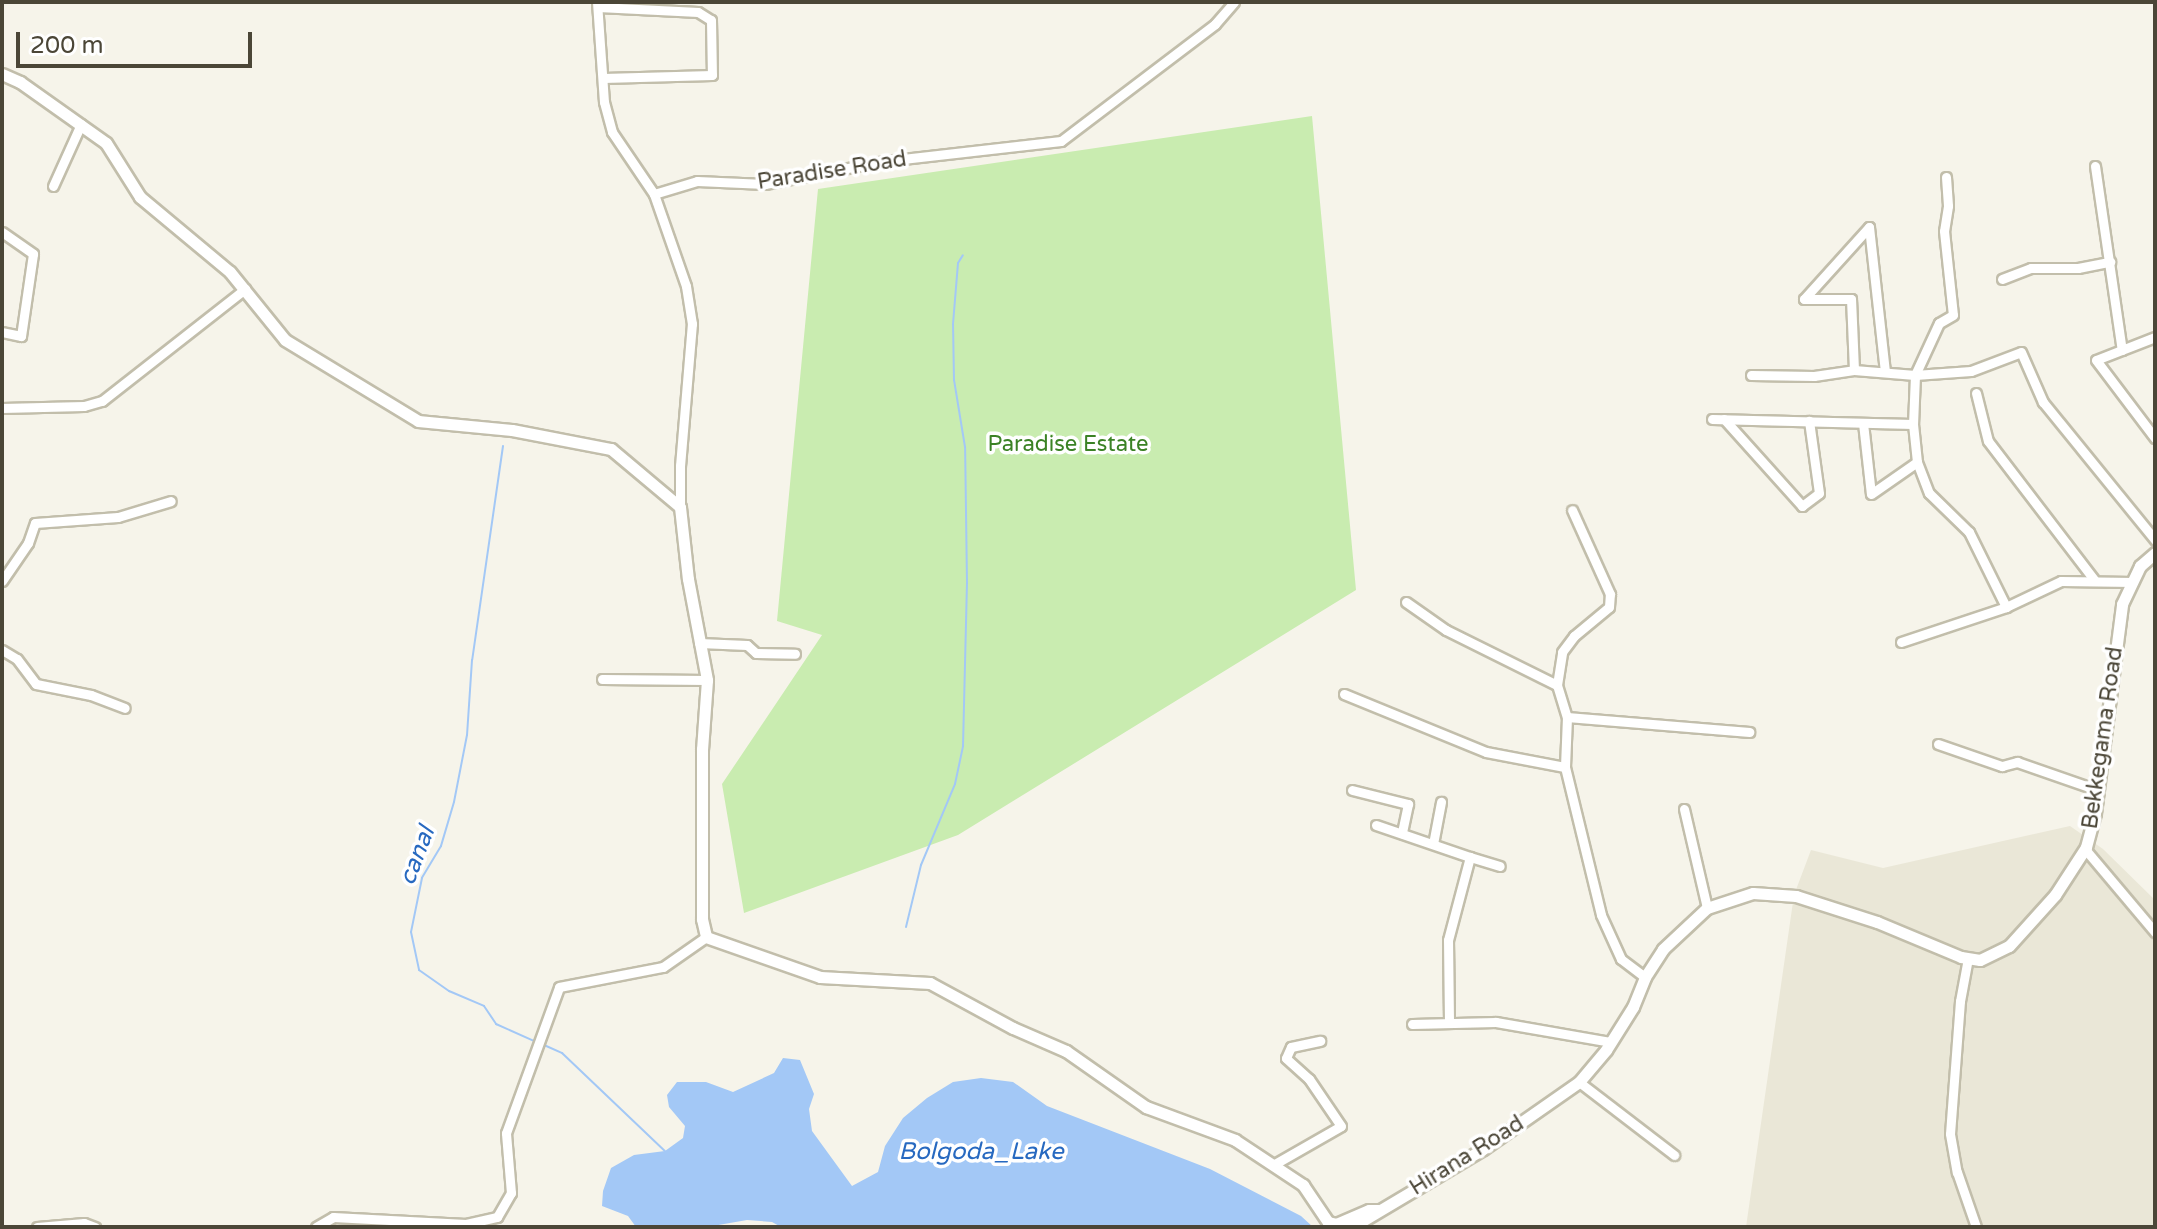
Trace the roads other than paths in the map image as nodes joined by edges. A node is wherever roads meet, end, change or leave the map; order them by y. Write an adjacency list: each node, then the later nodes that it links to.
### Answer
1 (1234, 2): 9 (street, Paradise Road)
2 (598, 4): 4 (street); 4 (street)
3 (2, 74): 5 (street)
4 (603, 78): 9 (street)
5 (81, 124): 8 (street); 13 (street)
6 (2095, 166): 11 (street)
7 (1946, 177): 20 (street)
8 (53, 186)
9 (654, 194): 31 (street)
10 (2, 232): 14 (street)
11 (2110, 262): 12 (street); 16 (street)
12 (2002, 279)
13 (245, 289): 22 (street); 31 (street)
14 (2, 332)
15 (2155, 337): 16 (street)
16 (2122, 350): 28 (street)
17 (1854, 370): 18 (street); 18 (street); 19 (street)
18 (1885, 371): 20 (street)
19 (1751, 375)
20 (1915, 375): 27 (street); 33 (street)
21 (1976, 393): 36 (street)
22 (2, 408)
23 (1712, 419): 24 (street)
24 (1724, 419): 25 (street); 25 (street)
25 (1809, 421): 26 (street)
26 (1863, 423): 27 (street); 29 (street)
27 (1913, 424): 29 (street)
28 (2155, 438)
29 (1917, 462): 39 (street)
30 (171, 501): 35 (street)
31 (680, 507): 41 (street)
32 (1572, 510): 46 (street)
33 (2155, 540)
34 (2155, 553): 37 (street, Bekkegama Road)
35 (2, 581)
36 (2095, 581): 37 (street); 39 (street)
37 (2133, 582): 54 (street, Bekkegama Road)
38 (1406, 602): 46 (street)
39 (2006, 607): 40 (street)
40 (1901, 642)
41 (699, 643): 43 (street); 45 (street)
42 (2, 650): 48 (street)
43 (795, 654)
44 (602, 679): 45 (street)
45 (707, 680): 65 (street)
46 (1557, 685): 49 (street)
47 (1344, 694): 52 (street)
48 (125, 708)
49 (1567, 717): 50 (street); 52 (street)
50 (1749, 732)
51 (1938, 744): 54 (street)
52 (1565, 767): 67 (street)
53 (1352, 790): 58 (street)
54 (2098, 790): 60 (street, Bekkegama Road)
55 (1441, 802): 59 (street)
56 (1684, 809): 63 (street)
57 (1376, 825): 58 (street)
58 (1402, 833): 59 (street)
59 (1433, 844): 61 (street)
60 (2085, 849): 64 (street); 66 (street, Bekkegama Road)
61 (1470, 857): 62 (street); 68 (street)
62 (1500, 866)
63 (1707, 908): 66 (street); 67 (street)
64 (2155, 932)
65 (706, 937): 74 (street); 79 (street)
66 (1968, 958): 80 (street)
67 (1645, 977): 71 (street)
68 (1449, 1021): 69 (street); 71 (street)
69 (1412, 1024)
70 (1320, 1041): 74 (street)
71 (1611, 1042): 72 (street)
72 (1579, 1082): 73 (street); 75 (street, Hirana Road)
73 (1674, 1155)
74 (1273, 1165): 75 (street)
75 (1378, 1210): 76 (street, Hirana Road)
76 (1357, 1224)
77 (37, 1227): 78 (street)
78 (95, 1227)
79 (316, 1227)
80 (1976, 1227)

